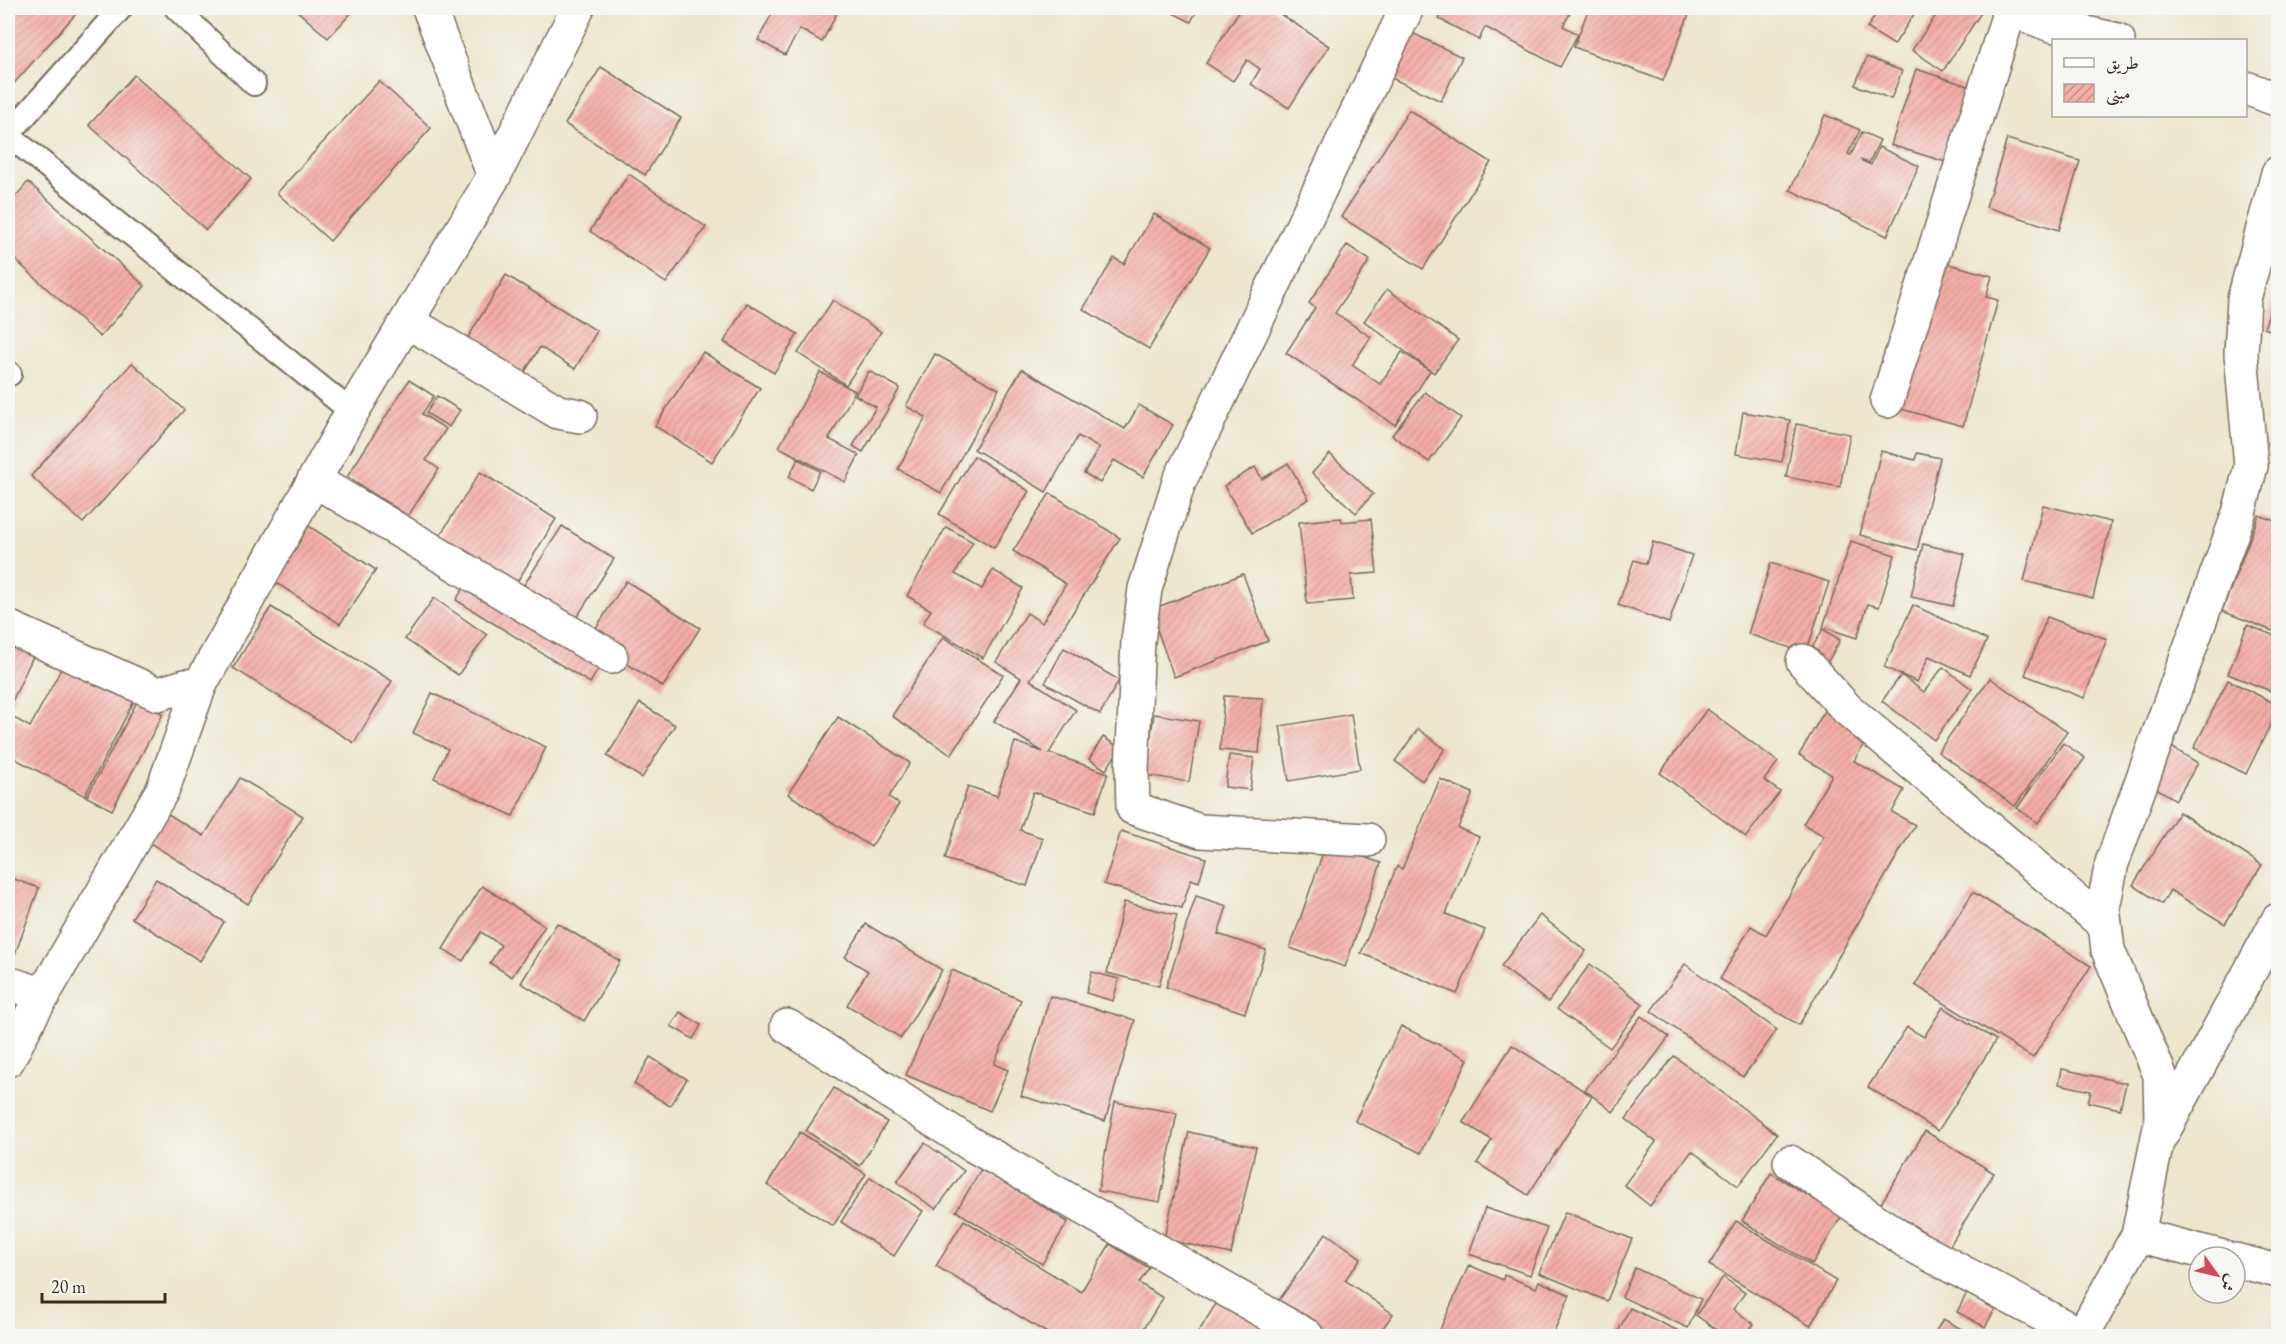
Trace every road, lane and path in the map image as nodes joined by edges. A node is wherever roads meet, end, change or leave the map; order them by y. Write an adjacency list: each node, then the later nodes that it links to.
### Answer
1 (121, 8): 11 (lane)
2 (176, 8): 8 (lane)
3 (429, 8): 13 (street)
4 (578, 8): 13 (street)
5 (1407, 8): 23 (street)
6 (2008, 9): 7 (street); 15 (street)
7 (2114, 39)
8 (254, 84)
9 (2247, 88): 10 (street)
10 (2278, 100)
11 (8, 135): 16 (lane)
12 (2278, 173): 25 (street)
13 (494, 176): 14 (street)
14 (407, 321): 16 (street); 17 (street)
15 (1887, 401)
16 (352, 412): 18 (street)
17 (580, 416)
18 (314, 480): 20 (street); 22 (street)
19 (8, 627): 22 (street)
20 (611, 657)
21 (1803, 661): 25 (street)
22 (200, 685): 27 (street)
23 (1368, 840)
24 (2278, 920): 30 (street)
25 (2105, 925): 30 (street)
26 (8, 983): 27 (street)
27 (44, 995): 29 (street)
28 (788, 1026): 36 (street)
29 (8, 1060)
30 (2156, 1146): 32 (street)
31 (1790, 1162): 37 (street)
32 (2138, 1235): 33 (street); 37 (street)
33 (2187, 1248)
34 (2247, 1263): 35 (street)
35 (2278, 1268)
36 (1307, 1336)
37 (2082, 1336)

